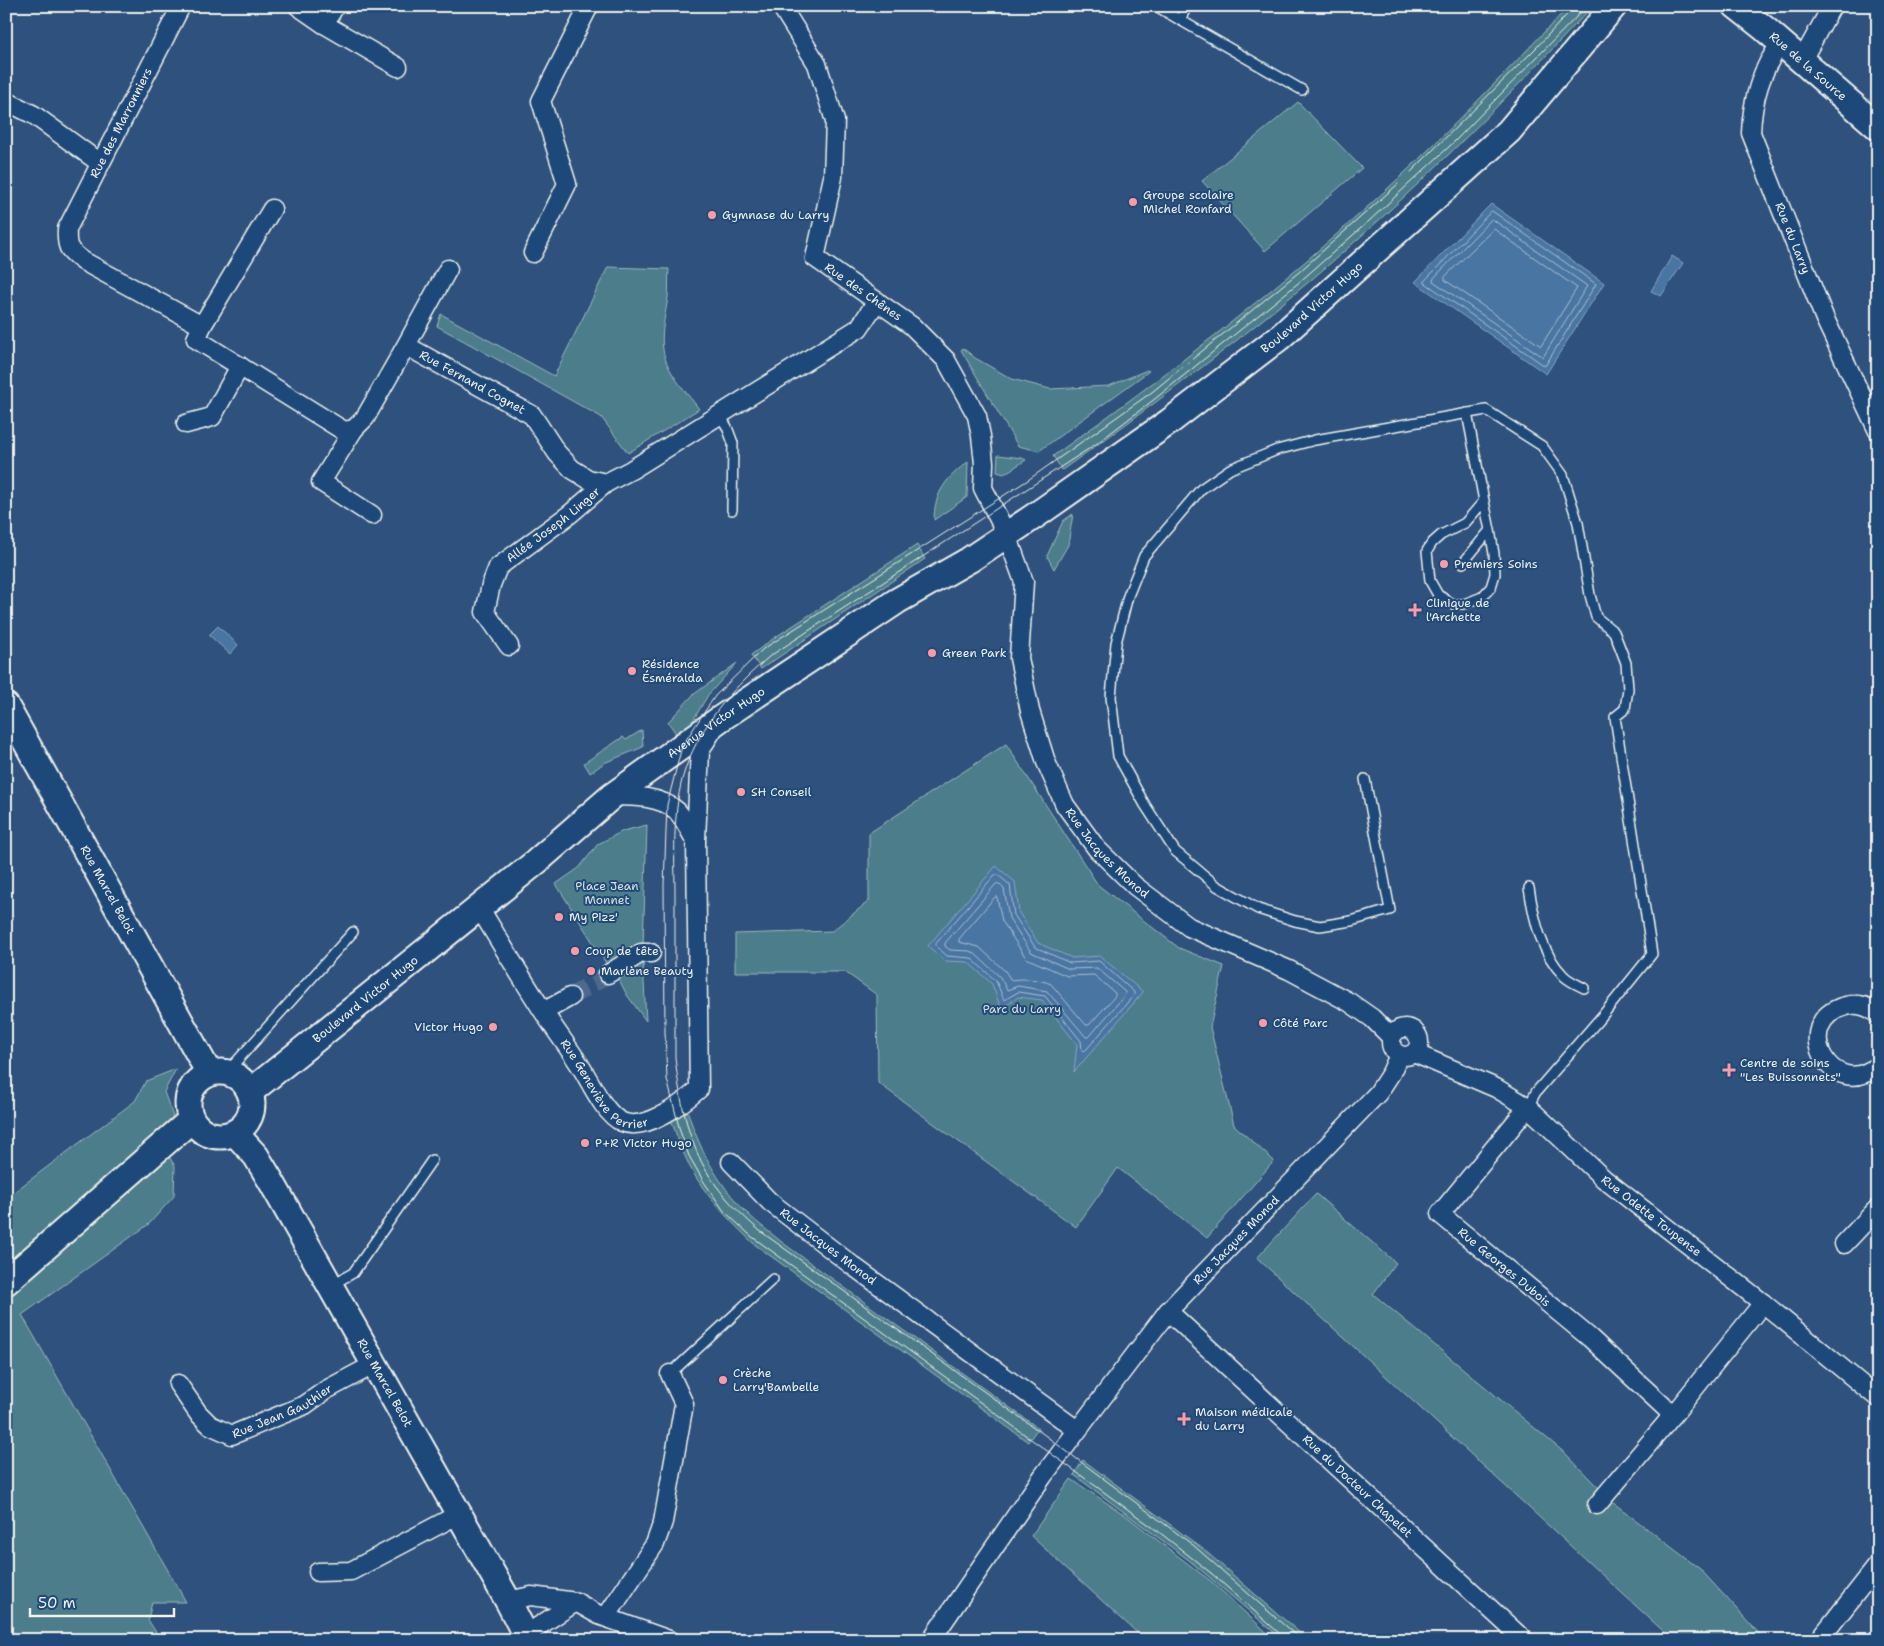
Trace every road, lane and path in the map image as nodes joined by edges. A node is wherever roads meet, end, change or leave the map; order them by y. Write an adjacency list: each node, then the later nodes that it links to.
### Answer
1 (181, 6): 18 (street, Rue des Marronniers)
2 (298, 6): 12 (street)
3 (335, 6): 12 (street)
4 (589, 6): 20 (street)
5 (781, 6): 22 (street, Rue des Chênes)
6 (1156, 6): 11 (lane)
7 (1187, 6): 11 (lane)
8 (1614, 6): 36 (main road, Boulevard Victor Hugo)
9 (1736, 6): 13 (main road, Rue de la Source)
10 (1832, 6): 13 (street, Rue du Larry)
11 (1180, 20): 15 (lane)
12 (324, 24): 14 (street)
13 (1791, 51): 17 (main road, Rue de la Source); 30 (street, Rue du Larry)
14 (398, 67)
15 (1302, 90)
16 (6, 101): 18 (street)
17 (1878, 127)
18 (100, 163): 23 (street, Rue des Marronniers)
19 (272, 209): 23 (street)
20 (533, 254)
21 (448, 269): 24 (street)
22 (877, 301): 27 (street); 36 (street, Rue des Chênes)
23 (202, 326): 25 (street)
24 (403, 351): 29 (street, Rue Fernand Cognet); 31 (street, Rue Fernand Cognet)
25 (240, 366): 28 (street); 29 (street)
26 (1467, 413): 32 (lane); 42 (lane); 59 (lane)
27 (720, 415): 31 (street); 33 (lane)
28 (186, 424)
29 (354, 429): 34 (street, Rue Fernand Cognet)
30 (1878, 431)
31 (606, 483): 39 (street, Allée Joseph Linger)
32 (1484, 501): 35 (lane); 35 (lane)
33 (732, 510)
34 (372, 515)
35 (1490, 530): 38 (lane)
36 (1007, 535): 37 (main road, Boulevard Victor Hugo); 54 (street, Rue Jacques Monod)
37 (969, 560): 41 (main road, Avenue Victor Hugo)
38 (1463, 563)
39 (509, 646)
40 (6, 706): 57 (main road, Rue Marcel Belot)
41 (720, 719): 43 (main road, Avenue Victor Hugo); 44 (street, Rue Geneviève Perrier)
42 (1365, 779)
43 (612, 796): 44 (street, Rue Geneviève Perrier); 46 (main road, Avenue Victor Hugo)
44 (696, 842): 46 (street, Rue Geneviève Perrier)
45 (1529, 888): 50 (lane)
46 (479, 907): 58 (main road, Boulevard Victor Hugo)
47 (353, 932): 57 (lane)
48 (650, 953): 49 (street)
49 (608, 974)
50 (1584, 988)
51 (570, 997): 52 (street)
52 (552, 1007)
53 (1878, 1015): 56 (street)
54 (1391, 1037): 55 (street); 55 (street)
55 (1406, 1054): 59 (street, Rue Odette Toupense); 70 (street, Rue Jacques Monod)
56 (1878, 1065)
57 (218, 1073): 58 (main road); 60 (main road)
58 (250, 1092): 61 (main road)
59 (1528, 1107): 69 (street, Rue Odette Toupense); 75 (street, Rue Georges Dubois)
60 (191, 1120): 61 (main road); 67 (main road)
61 (235, 1133): 68 (main road, Rue Marcel Belot)
62 (432, 1160): 68 (lane)
63 (731, 1162): 76 (street, Rue Jacques Monod)
64 (1878, 1208): 65 (street)
65 (1844, 1244)
66 (772, 1279): 72 (lane)
67 (6, 1282)
68 (331, 1285): 71 (main road, Rue Marcel Belot)
69 (1763, 1303): 74 (street, Rue Odette Toupense); 75 (street)
70 (1168, 1311): 76 (street, Rue Jacques Monod); 87 (street, Rue du Docteur Chapelet)
71 (375, 1364): 73 (street, Rue Jean Gauthier); 78 (main road, Rue Marcel Belot)
72 (670, 1374): 83 (street)
73 (178, 1384)
74 (1878, 1398)
75 (1673, 1415): 77 (street)
76 (1078, 1430): 86 (street, Rue Jacques Monod)
77 (1597, 1505)
78 (459, 1514): 80 (street); 81 (main road, Rue Marcel Belot)
79 (1878, 1565): 88 (street)
80 (318, 1572)
81 (508, 1601): 82 (street); 84 (main road, Rue Marcel Belot)
82 (576, 1602): 83 (street); 84 (street)
83 (606, 1617): 85 (street)
84 (527, 1637)
85 (669, 1640)
86 (931, 1640)
87 (1524, 1640)
88 (1819, 1640)

